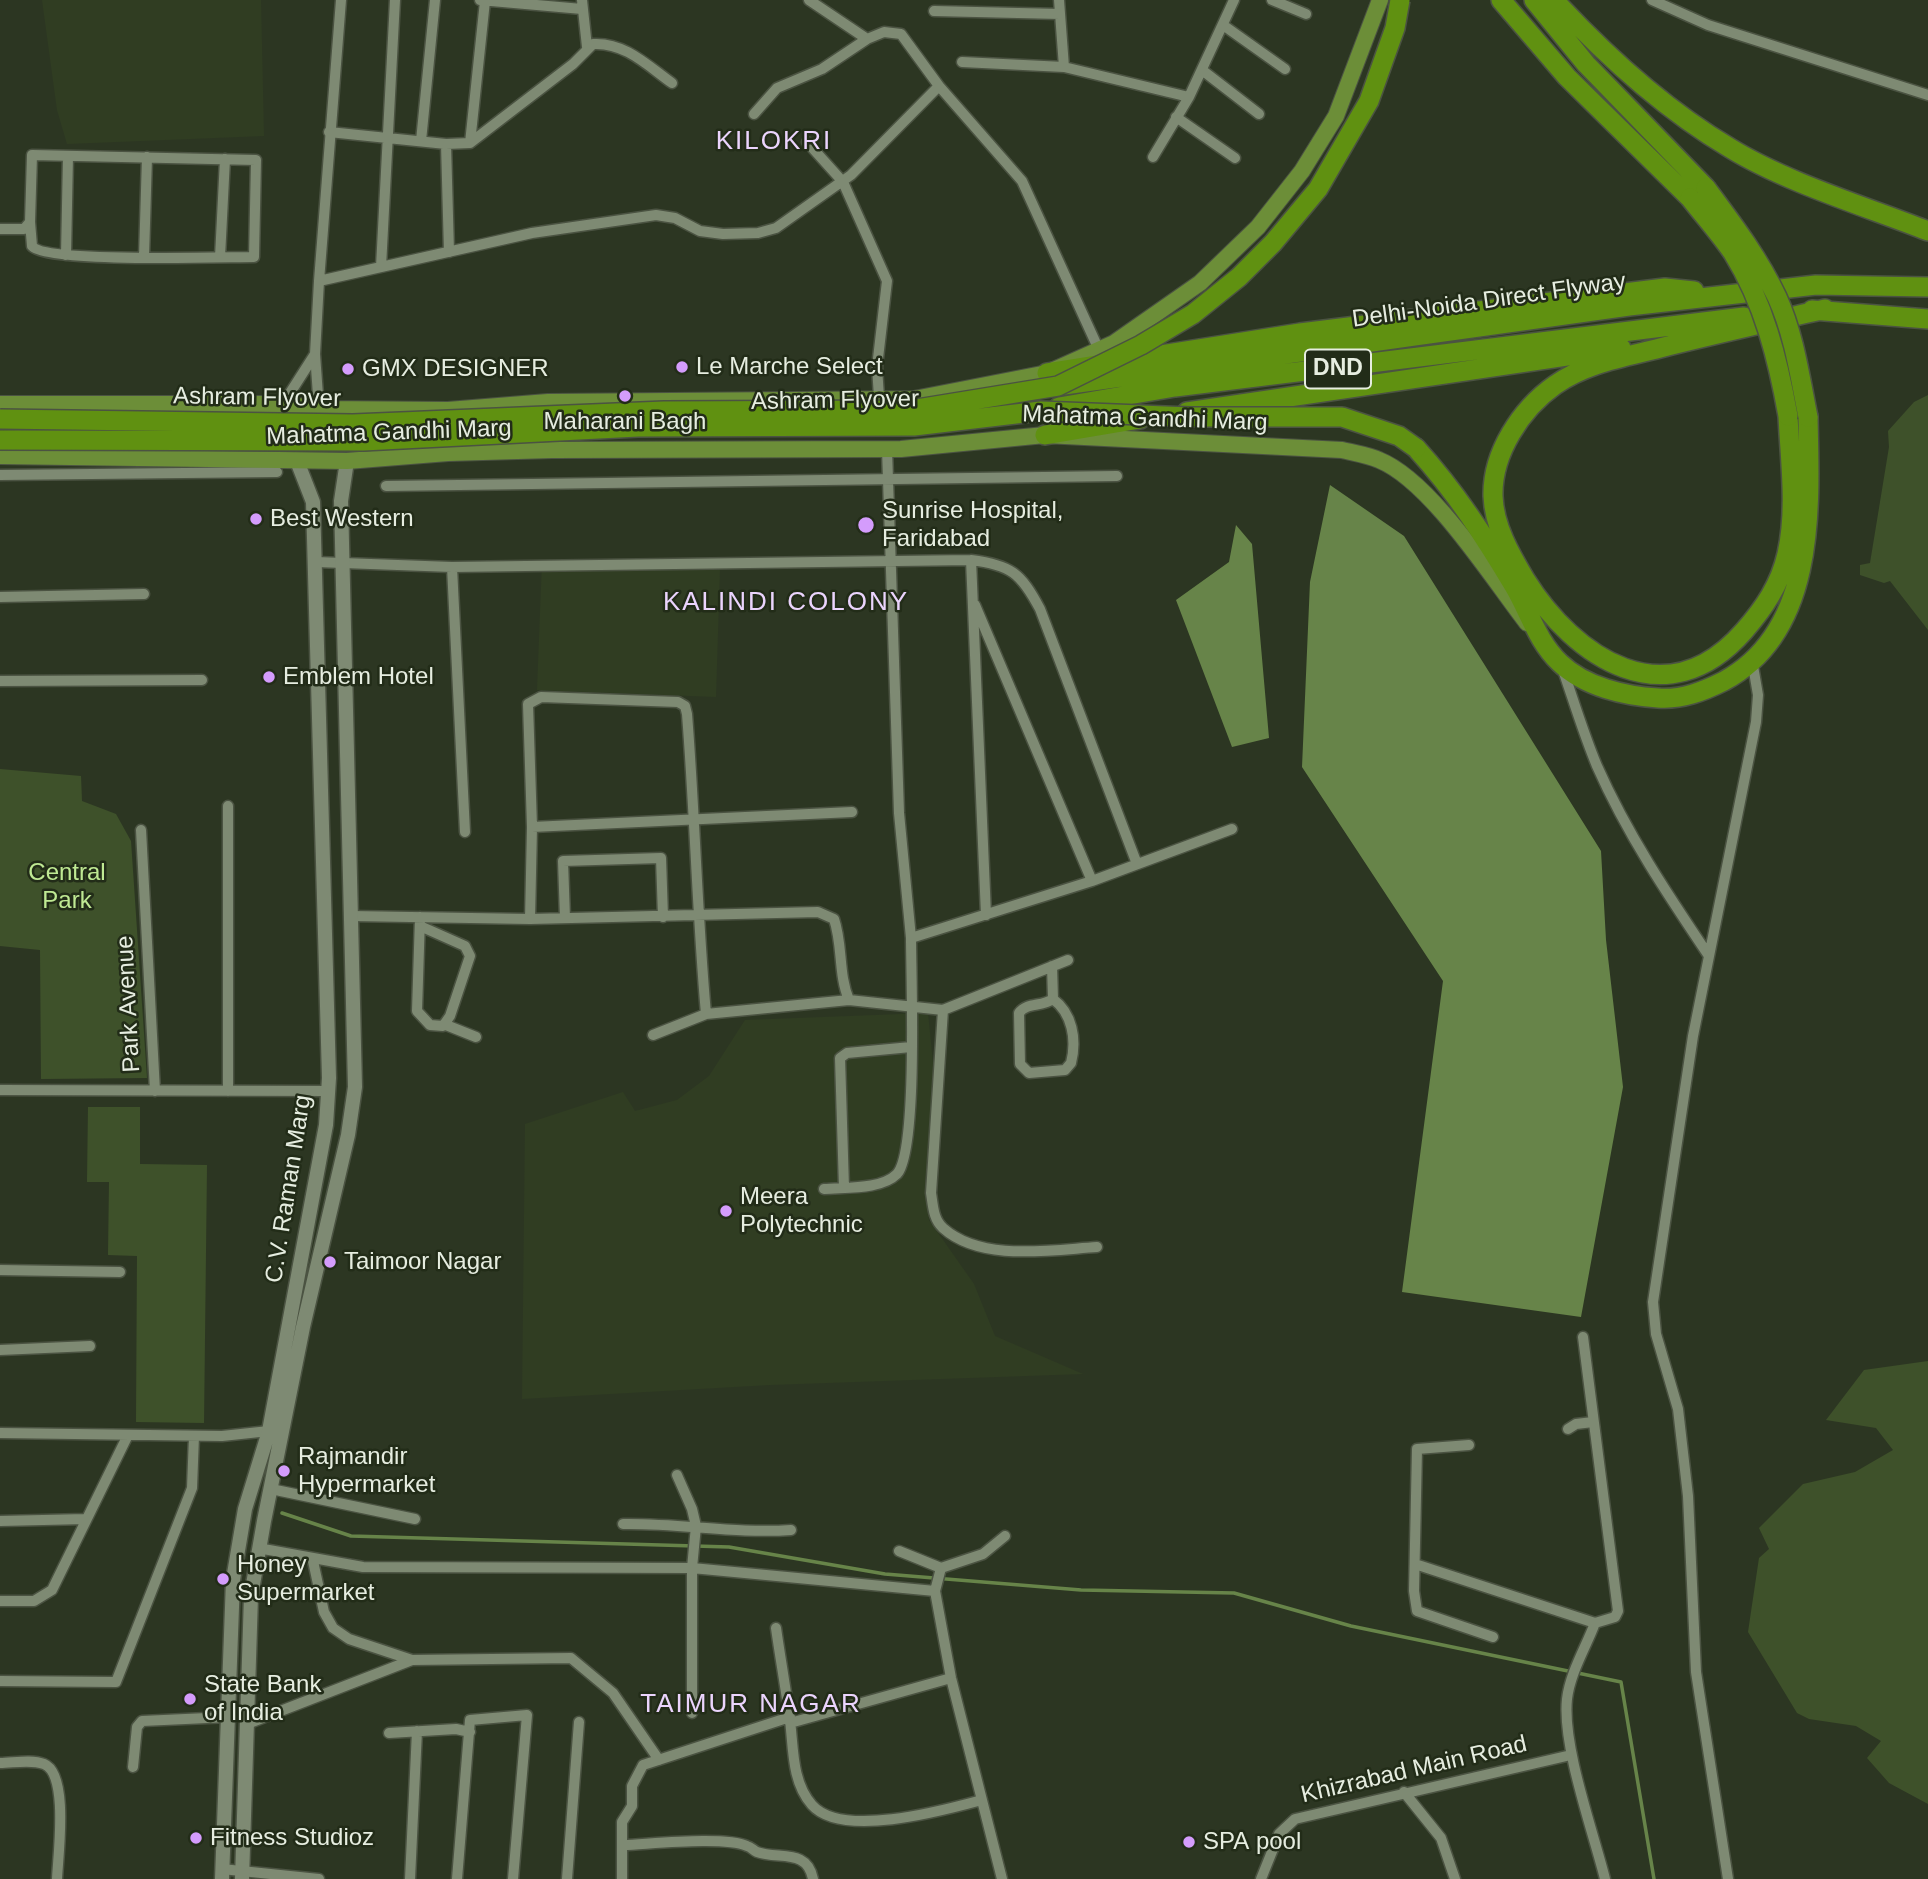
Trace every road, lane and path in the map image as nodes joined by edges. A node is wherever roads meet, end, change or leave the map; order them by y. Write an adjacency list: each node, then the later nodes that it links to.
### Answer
1 (396, 0): 34 (street)
2 (435, 0): 35 (street)
3 (808, 0): 20 (street)
4 (1059, 0): 17 (street)
5 (1234, 0): 19 (street)
6 (1272, 0): 18 (street)
7 (1380, 0): 60 (main road, Mahatma Gandhi Marg)
8 (1400, 0): 62 (highway, bridge)
9 (1501, 0): 45 (highway)
10 (1534, 0): 45 (highway)
11 (1554, 0): 48 (highway)
12 (1652, 0): 28 (street)
13 (482, 1): 15 (street); 37 (street)
14 (339, 3): 33 (street)
15 (582, 5): 21 (street)
16 (934, 11): 17 (street)
17 (1060, 14): 23 (street)
18 (1306, 14)
19 (1223, 24): 24 (street); 25 (street)
20 (867, 39): 27 (street); 30 (street)
21 (587, 47): 26 (street); 37 (street)
22 (962, 62): 23 (street)
23 (1064, 66): 29 (street)
24 (1285, 69)
25 (1202, 70): 29 (street); 31 (street)
26 (672, 83)
27 (939, 86): 44 (street); 60 (street)
28 (1928, 95)
29 (1189, 97): 32 (street)
30 (754, 114)
31 (1259, 114)
32 (1177, 117): 41 (street); 42 (street)
33 (329, 132): 34 (street); 54 (street)
34 (386, 137): 35 (street); 53 (street)
35 (421, 141): 38 (street)
36 (807, 142): 44 (street)
37 (470, 143): 38 (street)
38 (446, 144): 49 (street)
39 (68, 156): 40 (street); 46 (street); 50 (street)
40 (148, 157): 43 (street); 51 (street)
41 (1153, 157)
42 (1235, 158)
43 (225, 159): 52 (street); 52 (street)
44 (843, 182): 49 (street); 63 (street)
45 (1698, 193): 59 (highway, bridge); 93 (highway, bridge)
46 (30, 222): 47 (street); 50 (street)
47 (0, 229)
48 (1928, 231)
49 (449, 252): 53 (street)
50 (66, 255): 51 (street)
51 (144, 257): 52 (street)
52 (220, 257)
53 (380, 267): 54 (street)
54 (318, 281): 61 (street)
55 (1928, 287): 56 (highway, Delhi-Noida Direct Flyway / DND)
56 (1731, 295): 62 (highway, Delhi-Noida Direct Flyway / DND); 62 (highway)
57 (1825, 309): 58 (highway); 59 (highway); 69 (highway, Delhi-Noida Direct Flyway / DND, bridge)
58 (1928, 319)
59 (1709, 336): 71 (highway)
60 (1099, 350): 62 (main road, Mahatma Gandhi Marg)
61 (315, 354): 67 (street); 68 (street)
62 (1052, 380): 63 (main road, Mahatma Gandhi Marg); 70 (highway, Ashram Flyover, bridge)
63 (879, 397): 64 (main road, Mahatma Gandhi Marg)
64 (634, 401): 68 (main road, Mahatma Gandhi Marg); 73 (main road)
65 (0, 404): 66 (main road, Mahatma Gandhi Marg)
66 (58, 404): 67 (main road, Mahatma Gandhi Marg); 76 (main road)
67 (283, 404): 68 (main road, Mahatma Gandhi Marg)
68 (319, 409)
69 (1041, 411): 72 (highway, Ashram Flyover, bridge); 92 (highway, bridge)
70 (0, 419)
71 (1045, 435): 74 (main road, Mahatma Gandhi Marg); 92 (main road, Mahatma Gandhi Marg)
72 (0, 440)
73 (635, 449): 74 (main road, Mahatma Gandhi Marg); 78 (main road, Mahatma Gandhi Marg)
74 (887, 449): 82 (street)
75 (0, 456): 76 (main road, Mahatma Gandhi Marg)
76 (57, 457): 77 (main road, Mahatma Gandhi Marg)
77 (297, 461): 78 (main road, Mahatma Gandhi Marg); 85 (main road, C.V. Raman Marg)
78 (347, 461): 87 (main road, C.V. Raman Marg)
79 (277, 472): 80 (street)
80 (0, 475)
81 (1117, 476): 82 (street)
82 (886, 481): 83 (street); 86 (street)
83 (386, 486)
84 (971, 560): 86 (street); 91 (street); 104 (street)
85 (316, 562): 87 (street); 129 (main road, C.V. Raman Marg)
86 (890, 562): 88 (street); 113 (street)
87 (344, 563): 88 (street); 107 (main road, C.V. Raman Marg)
88 (452, 567): 103 (street)
89 (144, 594): 90 (street)
90 (0, 597)
91 (972, 599): 105 (street); 106 (street)
92 (1536, 635): 94 (highway)
93 (1752, 660): 94 (highway); 114 (street)
94 (1561, 664): 114 (street)
95 (202, 680): 96 (street)
96 (0, 681)
97 (228, 806): 128 (street)
98 (852, 812): 99 (street)
99 (695, 822): 100 (street); 100 (street); 109 (street)
100 (532, 827): 111 (street)
101 (1232, 829): 104 (street)
102 (141, 830): 127 (street, Park Avenue)
103 (465, 832)
104 (1137, 864): 105 (street)
105 (1092, 881): 106 (street)
106 (985, 915): 113 (street)
107 (351, 916): 112 (street); 130 (main road, C.V. Raman Marg)
108 (663, 917): 109 (street); 110 (street); 110 (street)
109 (697, 917): 118 (street); 121 (street)
110 (565, 918): 111 (street)
111 (530, 919): 112 (street)
112 (420, 921): 122 (street); 122 (street)
113 (911, 938): 119 (street)
114 (1709, 956): 197 (street)
115 (1068, 960): 116 (street)
116 (1052, 966): 117 (street); 120 (street)
117 (1053, 999): 117 (street)
118 (849, 1000): 119 (street); 121 (street)
119 (912, 1006): 120 (street); 125 (street)
120 (943, 1010): 133 (street)
121 (706, 1014): 123 (street)
122 (446, 1025): 124 (street)
123 (653, 1035)
124 (476, 1037)
125 (911, 1047): 131 (street); 131 (street)
126 (0, 1090): 127 (street)
127 (155, 1091): 128 (street)
128 (228, 1091): 129 (street)
129 (328, 1096): 130 (main road); 141 (main road, C.V. Raman Marg)
130 (353, 1103): 147 (main road, C.V. Raman Marg)
131 (844, 1188): 132 (street)
132 (824, 1189)
133 (1097, 1247)
134 (0, 1270): 135 (street)
135 (120, 1272)
136 (1583, 1337): 139 (street)
137 (90, 1346): 138 (street)
138 (0, 1350)
139 (1593, 1422): 140 (street); 162 (street)
140 (1568, 1429)
141 (269, 1431): 144 (street); 169 (main road, C.V. Raman Marg)
142 (0, 1433): 143 (street)
143 (128, 1435): 144 (street); 148 (street)
144 (194, 1436): 167 (street)
145 (1469, 1445): 158 (street)
146 (677, 1475): 152 (street)
147 (271, 1489): 149 (street); 155 (main road, C.V. Raman Marg)
148 (86, 1519): 150 (street); 161 (street)
149 (415, 1519)
150 (0, 1521)
151 (623, 1524): 152 (street)
152 (696, 1526): 153 (street); 159 (street)
153 (791, 1530)
154 (1005, 1536): 160 (street)
155 (258, 1548): 157 (street); 172 (main road, C.V. Raman Marg)
156 (899, 1551): 160 (street)
157 (313, 1560): 159 (street); 165 (street)
158 (1415, 1564): 162 (street); 164 (street)
159 (692, 1568): 160 (street); 168 (street)
160 (939, 1580): 166 (street)
161 (0, 1601)
162 (1595, 1623): 176 (street)
163 (776, 1628): 170 (street)
164 (1493, 1637)
165 (412, 1660): 172 (street); 177 (street)
166 (951, 1678): 170 (street); 181 (street)
167 (0, 1681)
168 (692, 1713)
169 (229, 1717): 179 (street); 183 (main road, C.V. Raman Marg)
170 (790, 1720): 177 (street); 181 (street)
171 (579, 1722): 190 (street)
172 (247, 1724): 184 (main road, C.V. Raman Marg)
173 (417, 1731): 174 (street); 175 (street); 187 (street)
174 (470, 1732): 188 (street); 189 (street)
175 (389, 1733)
176 (1571, 1755): 180 (street, Khizrabad Main Road); 196 (street)
177 (659, 1760): 182 (street)
178 (0, 1763): 185 (street)
179 (133, 1767)
180 (1404, 1792): 194 (street, Khizrabad Main Road); 195 (street)
181 (982, 1800): 193 (street)
182 (624, 1845): 191 (street); 192 (street)
183 (222, 1874): 184 (street)
184 (242, 1876): 186 (street)
185 (57, 1879)
186 (319, 1879)
187 (410, 1879)
188 (457, 1879)
189 (513, 1879)
190 (567, 1879)
191 (622, 1879)
192 (813, 1879)
193 (1002, 1879)
194 (1261, 1879)
195 (1455, 1879)
196 (1605, 1879)
197 (1728, 1879)

